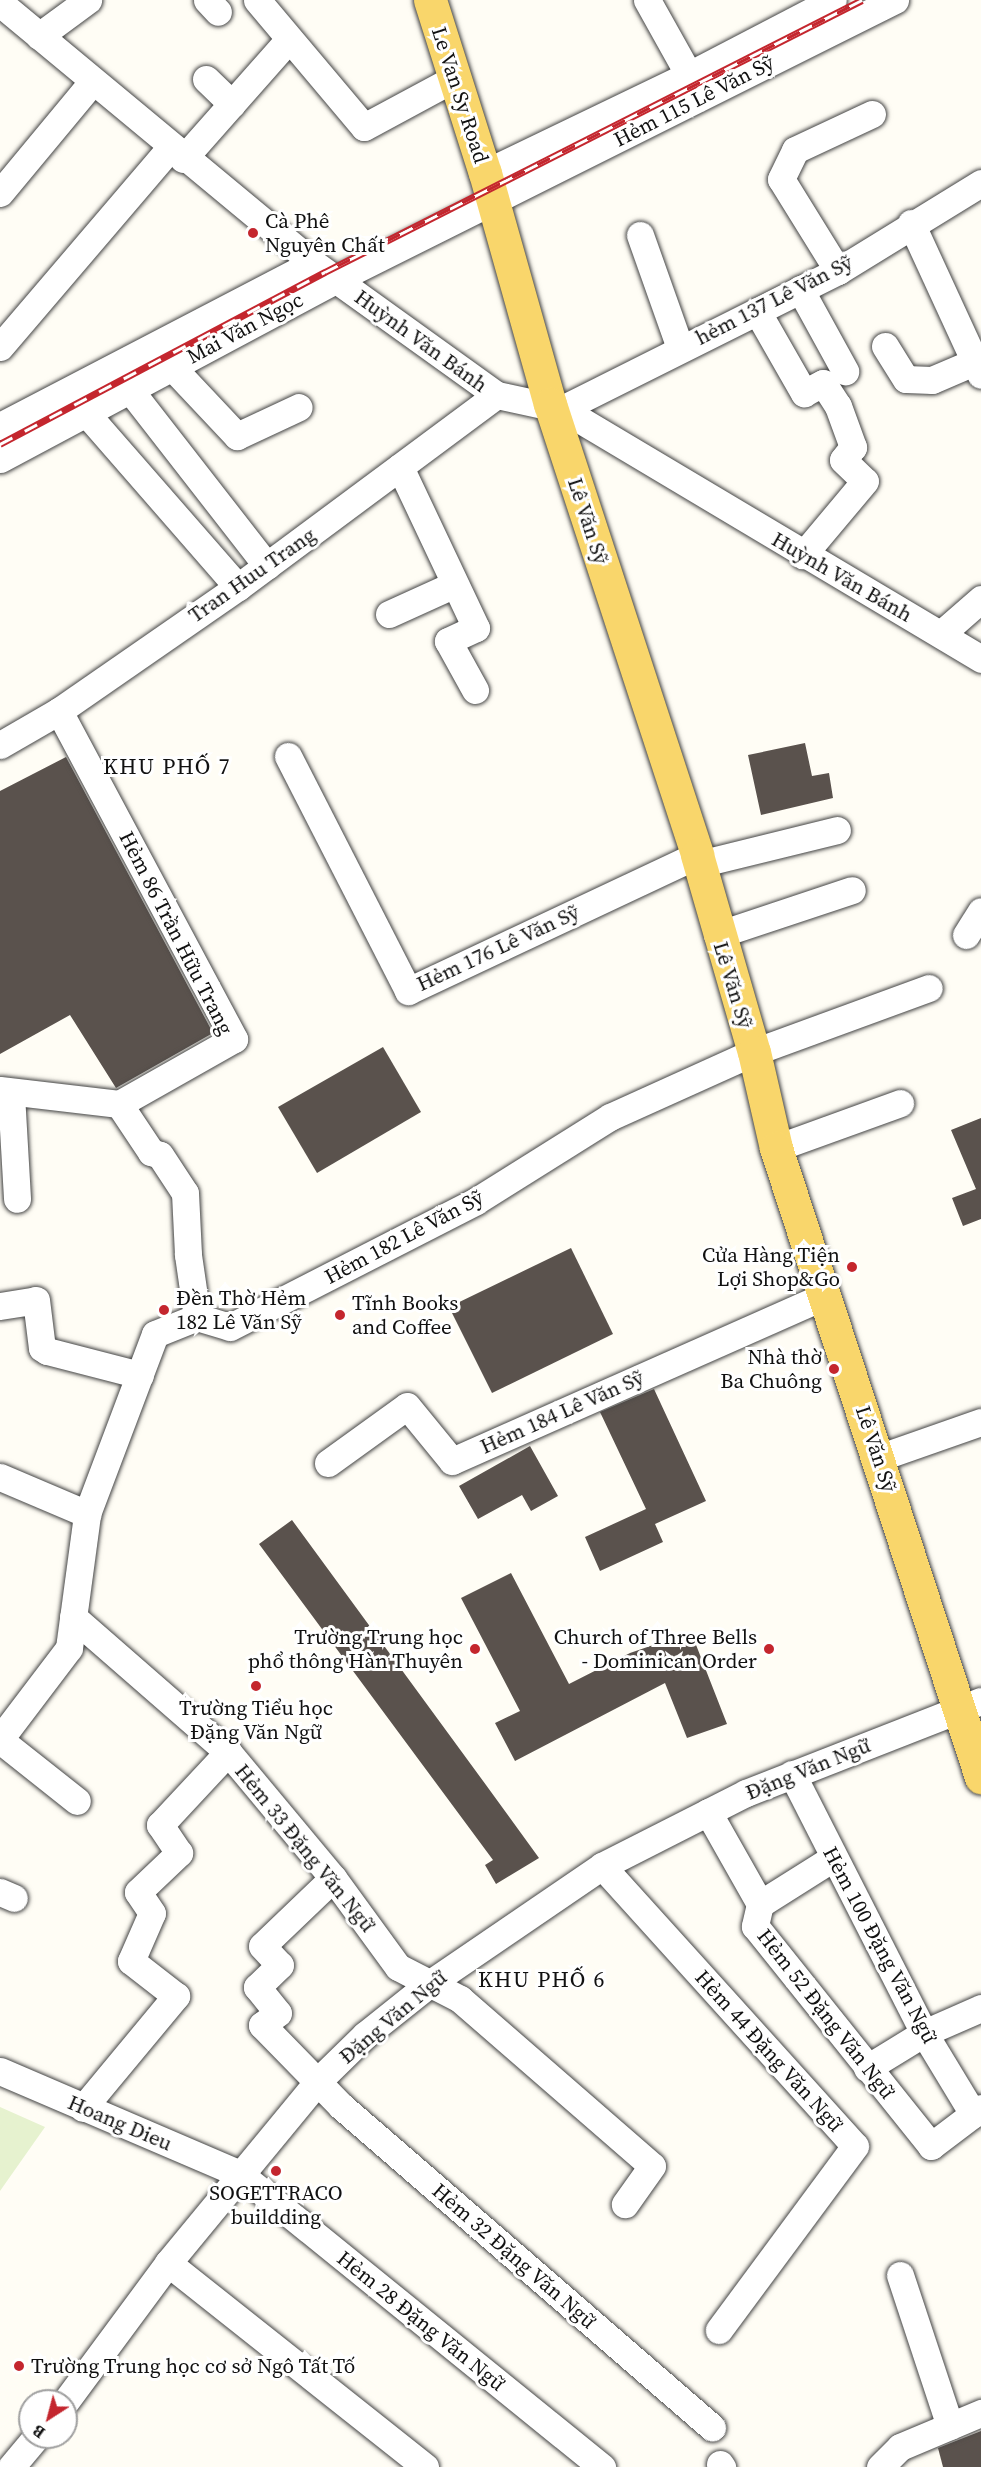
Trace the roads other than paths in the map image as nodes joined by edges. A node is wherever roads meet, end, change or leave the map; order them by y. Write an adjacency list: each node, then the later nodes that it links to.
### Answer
1 (88, 0): 9 (street)
2 (257, 0): 10 (street)
3 (429, 0): 12 (main road, Le Van Sy Road)
4 (647, 0): 11 (street)
5 (833, 0): 8 (street)
6 (895, 0): 20 (street, Hẻm 115 Lê Văn Sỹ)
7 (0, 3): 9 (street, Huỳnh Văn Bánh)
8 (787, 11): 11 (street)
9 (39, 36): 14 (street, Huỳnh Văn Bánh)
10 (289, 39): 12 (street); 15 (street)
11 (689, 75): 20 (street)
12 (454, 78): 20 (main road, Le Van Sy Road)
13 (206, 79): 15 (street)
14 (92, 82): 17 (street, Huỳnh Văn Bánh); 19 (street)
15 (232, 104): 17 (street)
16 (872, 114): 24 (street)
17 (176, 153): 23 (street, Huỳnh Văn Bánh); 29 (street)
18 (981, 183): 21 (street, hẻm 137 Lê Văn Sỹ)
19 (2, 186)
20 (489, 188): 25 (street, Mai Văn Ngọc); 36 (main road, Lê Văn Sỹ)
21 (911, 223): 24 (street, hẻm 137 Lê Văn Sỹ); 31 (street)
22 (640, 235): 30 (street)
23 (313, 263): 25 (street, Huỳnh Văn Bánh); 39 (street, Mai Văn Ngọc)
24 (838, 271): 26 (street, hẻm 137 Lê Văn Sỹ)
25 (337, 279): 32 (street, Mai Văn Ngọc); 35 (street, Huỳnh Văn Bánh)
26 (800, 289): 27 (street, hẻm 137 Lê Văn Sỹ); 33 (street)
27 (757, 310): 30 (street, hẻm 137 Lê Văn Sỹ); 42 (street)
28 (885, 345): 31 (street)
29 (0, 347)
30 (680, 348): 36 (street, hẻm 137 Lê Văn Sỹ)
31 (979, 364)
32 (172, 367): 34 (street, Mai Văn Ngọc); 37 (street)
33 (845, 371)
34 (130, 390): 38 (street, Mai Văn Ngọc); 43 (street)
35 (497, 395): 36 (street, Huỳnh Văn Bánh); 41 (street, Tran Huu Trang)
36 (556, 406): 42 (street, Huỳnh Văn Bánh); 55 (main road, Lê Văn Sỹ)
37 (299, 407)
38 (86, 413): 40 (street, Mai Văn Ngọc); 45 (street)
39 (0, 426)
40 (0, 459)
41 (400, 467): 43 (street, Tran Huu Trang); 44 (street)
42 (804, 555): 48 (street, Huỳnh Văn Bánh)
43 (267, 566): 45 (street, Tran Huu Trang)
44 (456, 584): 47 (street); 50 (street)
45 (238, 587): 51 (street, Tran Huu Trang)
46 (981, 599): 48 (street)
47 (389, 614)
48 (941, 634): 49 (street, Huỳnh Văn Bánh)
49 (981, 659)
50 (475, 690)
51 (59, 711): 52 (street, Tran Huu Trang); 64 (street, Hẻm 86 Trần Hữu Trang)
52 (0, 745)
53 (288, 756): 55 (street, Hẻm 176 Lê Văn Sỹ)
54 (837, 830): 55 (street)
55 (698, 860): 59 (main road, Lê Văn Sỹ)
56 (852, 890): 59 (street)
57 (981, 911): 58 (street)
58 (966, 935)
59 (717, 936): 61 (main road, Lê Văn Sỹ)
60 (929, 988): 61 (street, Hẻm 182 Lê Văn Sỹ)
61 (753, 1052): 65 (main road, Lê Văn Sỹ); 69 (street, Hẻm 182 Lê Văn Sỹ)
62 (5, 1092): 64 (street); 66 (street)
63 (900, 1103): 65 (street)
64 (119, 1104): 69 (street)
65 (776, 1148): 67 (main road, Lê Văn Sỹ)
66 (17, 1199)
67 (826, 1295): 72 (main road, Lê Văn Sỹ); 73 (street, Hẻm 184 Lê Văn Sỹ)
68 (0, 1306): 70 (street)
69 (197, 1317): 70 (street)
70 (140, 1375): 75 (street)
71 (981, 1422): 72 (street)
72 (878, 1458): 77 (main road, Lê Văn Sỹ)
73 (328, 1463)
74 (0, 1477): 75 (street)
75 (87, 1514): 76 (street)
76 (73, 1617): 78 (street); 79 (street, Hẻm 33 Đặng Văn Ngữ)
77 (971, 1704): 80 (street, Đặng Văn Ngữ); 81 (main road, Lê Văn Sỹ)
78 (0, 1739): 82 (street)
79 (228, 1752): 86 (street, Hẻm 33 Đặng Văn Ngữ); 94 (street)
80 (792, 1774): 83 (street, Đặng Văn Ngữ); 84 (street, Hẻm 100 Đặng Văn Ngữ)
81 (981, 1777)
82 (77, 1801)
83 (708, 1812): 85 (street, Đặng Văn Ngữ); 87 (street, Hẻm 52 Đặng Văn Ngữ)
84 (833, 1858): 87 (street); 90 (street, Hẻm 100 Đặng Văn Ngữ)
85 (602, 1866): 88 (street, Đặng Văn Ngữ); 100 (street, Hẻm 44 Đặng Văn Ngữ)
86 (333, 1878): 88 (street, Hẻm 33 Đặng Văn Ngữ); 93 (street, Hẻm 32 Đặng Văn Ngữ)
87 (760, 1904): 91 (street, Hẻm 52 Đặng Văn Ngữ)
88 (429, 1984): 93 (street, Đặng Văn Ngữ); 97 (street, Hẻm 33 Đặng Văn Ngữ)
89 (981, 2008): 90 (street)
90 (924, 2033): 91 (street); 95 (street, Hẻm 100 Đặng Văn Ngữ)
91 (867, 2068): 95 (street, Hẻm 52 Đặng Văn Ngữ)
92 (0, 2071): 94 (street, Hoang Dieu)
93 (318, 2081): 96 (street, Đặng Văn Ngữ); 104 (street, Hẻm 32 Đặng Văn Ngữ)
94 (83, 2108): 96 (street, Hoang Dieu)
95 (977, 2111)
96 (240, 2174): 98 (street, Đặng Văn Ngữ); 109 (street, Hẻm 28 Đặng Văn Ngữ)
97 (625, 2204)
98 (168, 2264): 101 (street, Đặng Văn Ngữ); 107 (street)
99 (900, 2275): 103 (street)
100 (719, 2330)
101 (75, 2389)
102 (981, 2413): 103 (street)
103 (950, 2426): 106 (street)
104 (712, 2427)
105 (26, 2449): 108 (street)
106 (904, 2457): 110 (street)
107 (418, 2465)
108 (10, 2467)
109 (602, 2467)
110 (880, 2467)

